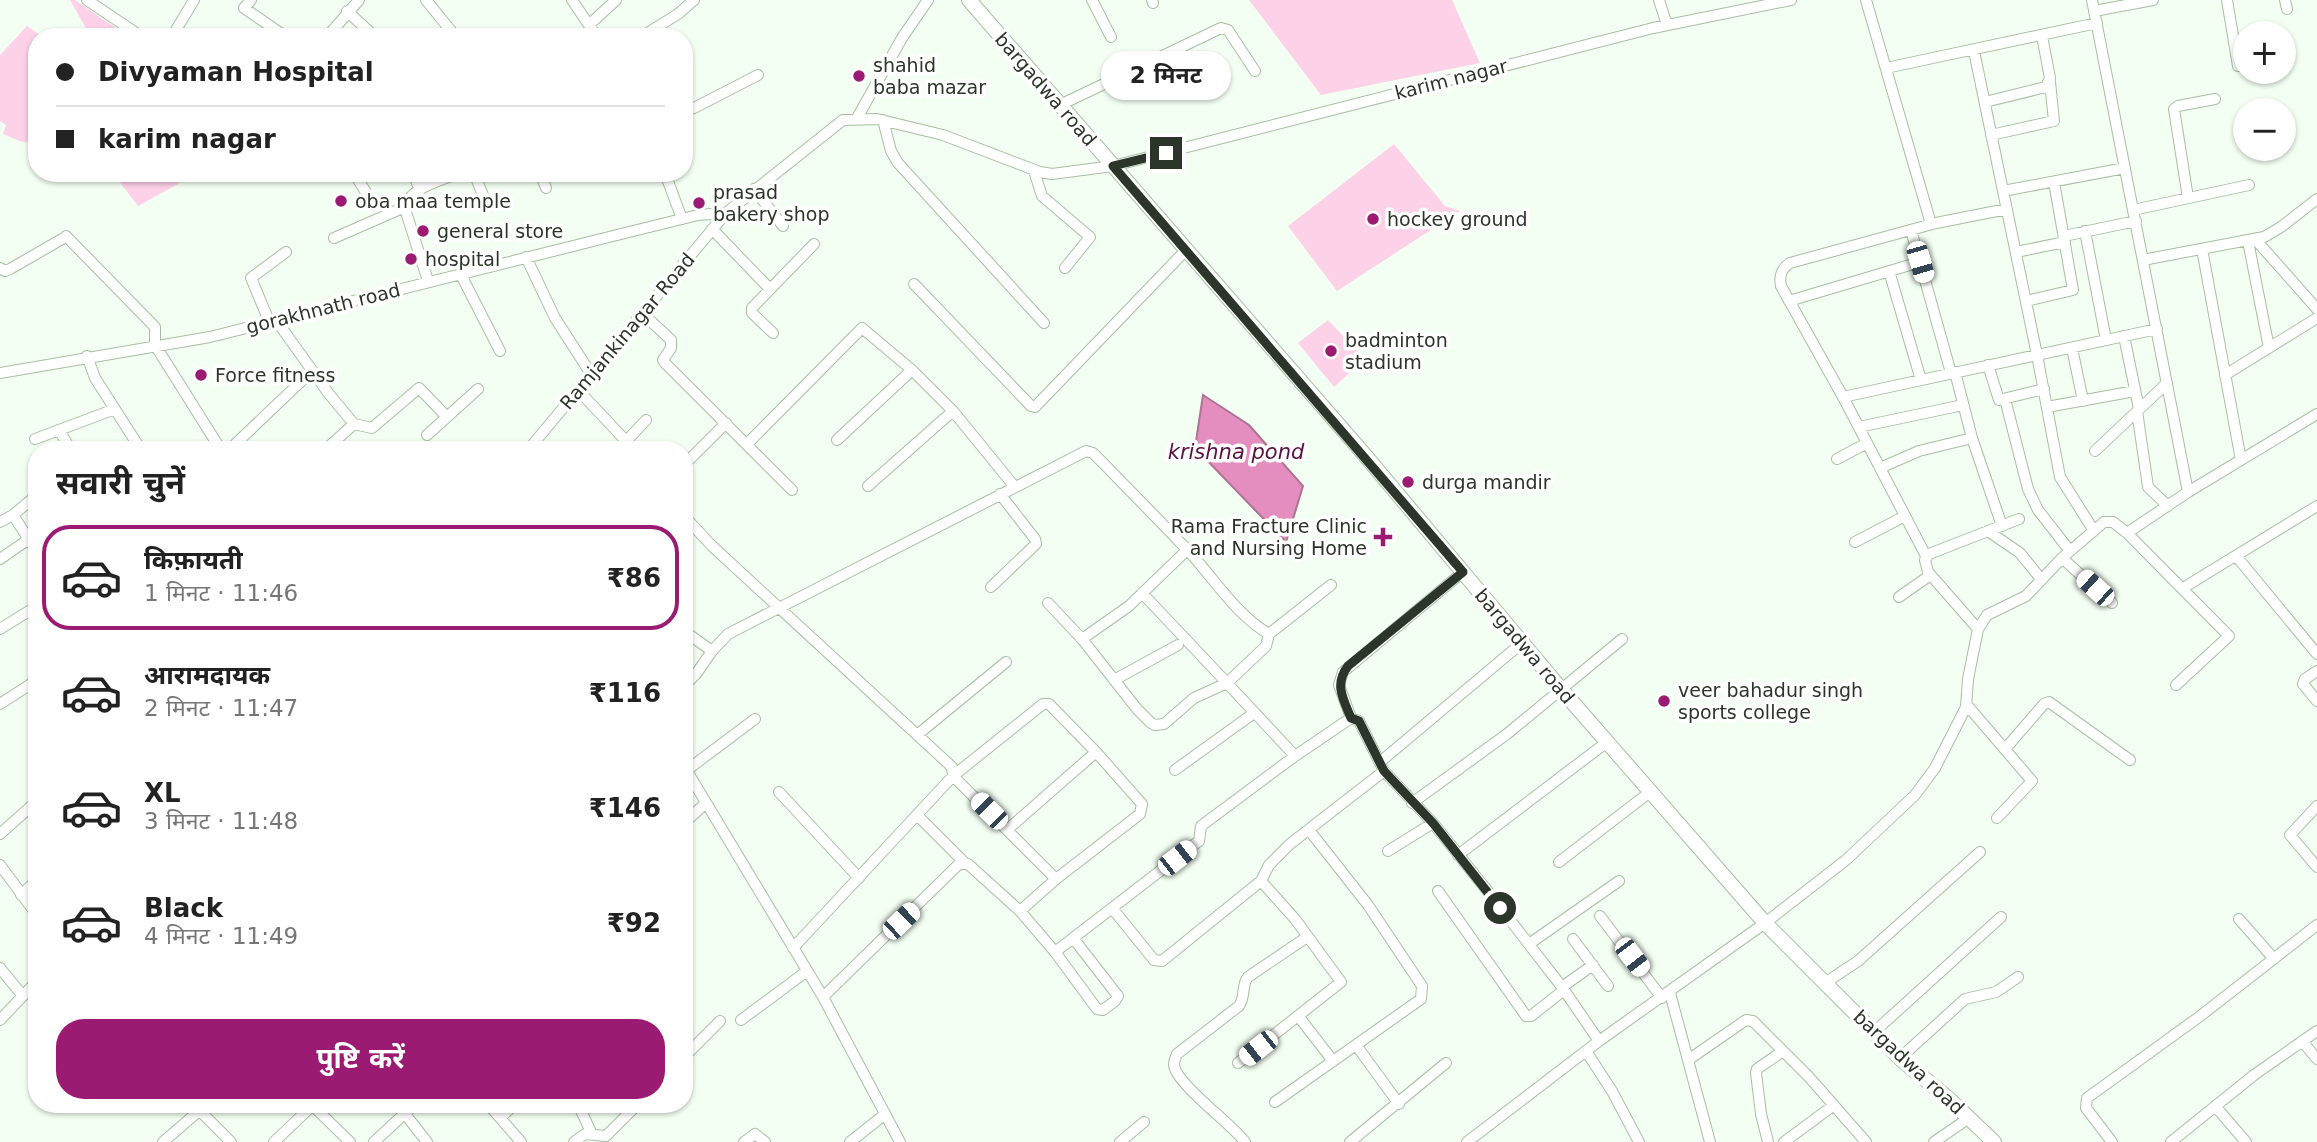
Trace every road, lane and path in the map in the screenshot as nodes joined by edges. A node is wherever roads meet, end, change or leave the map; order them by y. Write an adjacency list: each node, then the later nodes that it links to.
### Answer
1 (87, 0): 22 (street)
2 (194, 0): 23 (street)
3 (251, 0): 24 (street)
4 (359, 0): 18 (street)
5 (426, 0): 27 (street)
6 (572, 0): 20 (street)
7 (617, 0): 20 (street)
8 (694, 0): 29 (street)
9 (928, 0): 42 (street)
10 (970, 0): 40 (main road, bargadwa road)
11 (1092, 0): 32 (street)
12 (1659, 0): 21 (street)
13 (1791, 0): 21 (street, karim nagar)
14 (1866, 0): 34 (street)
15 (2153, 0): 17 (street)
16 (2227, 0): 31 (street)
17 (2093, 6): 19 (street)
18 (347, 11): 25 (street); 26 (street)
19 (2097, 23): 30 (street); 46 (street)
20 (590, 24): 28 (street)
21 (1667, 25): 45 (street, karim nagar)
22 (129, 28)
23 (176, 28)
24 (273, 28)
25 (334, 28)
26 (365, 28)
27 (449, 28)
28 (592, 28)
29 (655, 28)
30 (2042, 36): 33 (street); 37 (street)
31 (2233, 36)
32 (1111, 37)
33 (1974, 51): 34 (street); 39 (street)
34 (1886, 68): 69 (street)
35 (1255, 71): 40 (street)
36 (758, 75): 41 (street)
37 (2050, 82): 39 (street); 44 (street)
38 (2215, 99): 61 (street)
39 (1984, 102): 44 (street)
40 (1060, 105): 45 (main road, bargadwa road)
41 (693, 108)
42 (857, 118): 43 (street); 57 (street, Ramjankinagar Road)
43 (883, 120): 53 (street); 98 (street)
44 (1992, 135): 59 (street)
45 (1113, 166): 53 (street, karim nagar); 79 (main road, bargadwa road)
46 (2125, 168): 54 (street); 67 (street)
47 (360, 182): 60 (street)
48 (417, 182): 58 (street)
49 (438, 182): 58 (street)
50 (478, 182): 62 (street)
51 (544, 182): 56 (street)
52 (668, 182): 68 (street)
53 (1038, 182): 86 (street)
54 (2054, 182): 59 (street); 75 (street)
55 (2249, 185): 61 (street)
56 (546, 188)
57 (754, 189): 66 (street, Ramjankinagar Road); 70 (street)
58 (420, 190): 64 (street)
59 (2003, 191): 65 (street)
60 (367, 194)
61 (2188, 198): 67 (street)
62 (485, 200)
63 (2317, 200): 76 (street)
64 (405, 206): 74 (street); 89 (street)
65 (2007, 209): 69 (street); 80 (street)
66 (726, 213): 68 (street, gorakhnath road); 71 (street, Ramjankinagar Road)
67 (2134, 215): 73 (street); 83 (street)
68 (682, 219): 82 (street, gorakhnath road)
69 (1931, 225): 72 (street)
70 (783, 226)
71 (712, 229): 91 (street); 95 (street, Ramjankinagar Road)
72 (1911, 230): 84 (street); 92 (street)
73 (2085, 231): 75 (street); 102 (street)
74 (334, 238)
75 (2065, 239): 80 (street); 93 (street)
76 (2251, 240): 78 (street); 94 (street); 105 (street)
77 (814, 244): 91 (street)
78 (2202, 249): 83 (street); 115 (street)
79 (1186, 250): 90 (street); 180 (main road, bargadwa road)
80 (2016, 252): 93 (street)
81 (286, 253): 97 (street)
82 (526, 257): 88 (street, gorakhnath road); 114 (street)
83 (2143, 260): 99 (street)
84 (1920, 262): 87 (street); 113 (street)
85 (0, 268): 103 (street)
86 (1065, 268)
87 (1889, 271): 92 (street); 116 (street)
88 (460, 273): 89 (street, gorakhnath road); 106 (street)
89 (428, 281): 97 (street, gorakhnath road)
90 (914, 284)
91 (770, 289): 100 (street)
92 (1789, 301): 122 (street)
93 (2026, 301): 107 (street)
94 (2317, 309)
95 (642, 313): 114 (street, Ramjankinagar Road); 133 (street)
96 (2317, 318): 105 (street)
97 (272, 320): 103 (street, gorakhnath road); 111 (street)
98 (1044, 323)
99 (2157, 329): 101 (street); 117 (street)
100 (773, 333)
101 (2124, 336): 102 (street); 121 (street)
102 (2106, 340): 104 (street)
103 (155, 345): 108 (street, gorakhnath road); 143 (street)
104 (2072, 348): 107 (street); 124 (street)
105 (2269, 348): 115 (street)
106 (500, 351)
107 (2037, 355): 109 (street); 119 (street)
108 (87, 356): 112 (street, gorakhnath road); 127 (street)
109 (1987, 365): 113 (street); 123 (street)
110 (912, 370): 129 (street); 140 (street); 149 (street)
111 (312, 371): 134 (street); 144 (street)
112 (0, 373)
113 (1953, 373): 116 (street); 125 (street)
114 (591, 374): 120 (street, Ramjankinagar Road)
115 (2225, 375): 153 (street)
116 (1921, 380): 122 (street)
117 (2167, 383): 128 (street); 158 (street)
118 (478, 389): 131 (street)
119 (2044, 389): 123 (street); 126 (street)
120 (578, 390): 146 (street, Ramjankinagar Road); 147 (street)
121 (2135, 391): 124 (street); 128 (street)
122 (1843, 397): 135 (street)
123 (2005, 399): 176 (street)
124 (2083, 401): 126 (street)
125 (1964, 405): 135 (street); 138 (street)
126 (2047, 407): 170 (street)
127 (115, 409): 136 (street); 142 (street)
128 (2138, 410): 150 (street); 161 (street)
129 (953, 411): 155 (street); 156 (street)
130 (2317, 414): 153 (street)
131 (447, 417): 134 (street); 137 (street)
132 (646, 420): 147 (street)
133 (726, 423): 149 (street); 151 (street)
134 (354, 424): 145 (street)
135 (1859, 427): 148 (street)
136 (59, 430): 139 (street); 141 (street)
137 (427, 435)
138 (1972, 438): 154 (street); 168 (street)
139 (35, 439)
140 (837, 440)
141 (66, 441)
142 (135, 441)
143 (215, 441)
144 (238, 441)
145 (335, 441)
146 (536, 441)
147 (626, 441)
148 (1867, 443): 152 (street); 154 (street)
149 (747, 444): 157 (street)
150 (2095, 450)
151 (693, 456)
152 (1837, 459)
153 (2241, 460): 158 (street)
154 (1880, 468): 164 (street)
155 (868, 486)
156 (1014, 486): 159 (street); 175 (street)
157 (792, 489)
158 (2188, 492): 161 (street)
159 (1000, 494): 184 (street); 190 (street)
160 (28, 502): 163 (street)
161 (2168, 506): 171 (street)
162 (2317, 506): 178 (street)
163 (13, 514): 166 (street); 172 (street)
164 (1905, 516): 174 (street); 177 (street)
165 (2019, 519): 168 (street)
166 (0, 522)
167 (693, 526): 190 (street)
168 (2002, 526): 169 (street)
169 (1988, 531): 177 (street); 182 (street)
170 (2094, 531): 171 (street); 176 (street)
171 (2127, 533): 185 (street)
172 (28, 537)
173 (28, 540): 179 (street)
174 (1855, 542)
175 (1187, 550): 186 (street); 194 (street)
176 (2066, 554): 182 (street); 189 (street)
177 (1926, 556): 181 (street)
178 (2236, 556): 185 (street); 201 (street)
179 (0, 559)
180 (1463, 572): 198 (main road, bargadwa road); 214 (street)
181 (1929, 573): 187 (street); 193 (street)
182 (2041, 579): 193 (street)
183 (1331, 585): 194 (street)
184 (991, 587)
185 (2183, 588): 207 (street)
186 (1142, 593): 196 (street); 206 (street)
187 (1899, 597)
188 (1048, 603): 196 (street)
189 (2112, 604)
190 (779, 607): 200 (street); 216 (street)
191 (28, 612): 192 (street)
192 (0, 629)
193 (1978, 629): 212 (street)
194 (1269, 634): 206 (street)
195 (693, 637): 200 (street)
196 (1082, 639): 205 (street)
197 (1622, 639): 209 (street)
198 (1523, 642): 209 (main road, bargadwa road); 223 (street)
199 (1178, 645): 205 (street)
200 (712, 651): 204 (street)
201 (2317, 654)
202 (1006, 662): 216 (street)
203 (2317, 671): 210 (street)
204 (693, 677)
205 (1114, 680): 206 (street)
206 (1227, 683): 213 (street)
207 (2176, 685)
208 (28, 686): 211 (street)
209 (1560, 688): 217 (main road, bargadwa road); 230 (street)
210 (2317, 701)
211 (0, 704)
212 (1966, 704): 218 (street); 260 (street)
213 (1254, 713): 220 (street); 224 (street)
214 (1351, 718): 220 (street); 223 (street)
215 (755, 719): 222 (street)
216 (917, 736): 225 (street)
217 (1607, 742): 228 (main road, bargadwa road); 242 (street)
218 (2005, 749): 221 (street); 235 (street)
219 (1096, 752): 225 (street); 237 (street); 248 (street)
220 (1295, 756): 255 (street)
221 (2130, 760)
222 (693, 762)
223 (1382, 767): 230 (street); 238 (street)
224 (1175, 770)
225 (953, 776): 234 (street); 237 (street)
226 (693, 781): 229 (street)
227 (779, 792): 247 (street)
228 (1650, 792): 244 (street); 260 (main road, bargadwa road)
229 (706, 803): 233 (street); 266 (street)
230 (1412, 803): 236 (street)
231 (2317, 806): 246 (street)
232 (28, 810): 239 (street)
233 (693, 814)
234 (917, 815): 243 (street); 247 (street)
235 (1997, 818)
236 (1433, 823): 240 (street); 242 (street)
237 (1007, 830): 248 (street)
238 (1309, 830): 249 (street); 288 (street)
239 (0, 834)
240 (1388, 851)
241 (1980, 852): 273 (street)
242 (1458, 855): 265 (street)
243 (964, 862): 256 (street); 279 (street)
244 (1559, 862)
245 (0, 864): 253 (street)
246 (2317, 867)
247 (859, 878): 266 (street)
248 (1056, 879): 256 (street)
249 (1261, 881): 255 (street); 262 (street)
250 (1619, 881): 265 (street)
251 (28, 888): 253 (street)
252 (1438, 891): 275 (street)
253 (21, 895): 254 (street)
254 (28, 904)
255 (1112, 908): 263 (street)
256 (1020, 911): 267 (street)
257 (1600, 916): 277 (street)
258 (2001, 917): 285 (street)
259 (2239, 919): 268 (street)
260 (1765, 923): 273 (main road, bargadwa road); 277 (street)
261 (2317, 925): 268 (street)
262 (1307, 937): 280 (street); 329 (street)
263 (1073, 938): 267 (street); 267 (street)
264 (1573, 939): 269 (street)
265 (1529, 944): 275 (street)
266 (793, 948): 271 (street)
267 (1055, 952)
268 (2274, 958): 339 (street)
269 (1593, 965): 274 (street); 275 (street)
270 (0, 968): 278 (street)
271 (807, 971): 279 (street); 282 (street)
272 (2018, 977): 292 (street)
273 (1825, 983): 285 (main road, bargadwa road)
274 (1608, 986)
275 (1563, 989): 286 (street)
276 (28, 991): 278 (street)
277 (1666, 995): 286 (street); 294 (street)
278 (23, 996): 281 (street)
279 (823, 997): 311 (street)
280 (1298, 1017): 295 (street); 296 (street)
281 (0, 1020)
282 (741, 1020)
283 (720, 1021): 289 (street)
284 (2317, 1031): 287 (street)
285 (1874, 1032): 292 (main road, bargadwa road)
286 (1599, 1041): 290 (street)
287 (2302, 1041): 293 (street); 301 (street)
288 (1356, 1045): 295 (street); 299 (street)
289 (693, 1049)
290 (1587, 1051): 331 (street); 332 (street)
291 (1783, 1051): 294 (street); 300 (street); 334 (street)
292 (1900, 1058): 313 (main road, bargadwa road)
293 (2317, 1059)
294 (1688, 1060): 333 (street)
295 (1333, 1061): 298 (street)
296 (1238, 1063)
297 (1446, 1063): 299 (street)
298 (1275, 1102)
299 (1399, 1104): 330 (street)
300 (1833, 1105): 335 (street); 336 (street)
301 (2216, 1106): 340 (street); 341 (street)
302 (197, 1113): 316 (street)
303 (209, 1113): 317 (street)
304 (308, 1113): 318 (street)
305 (323, 1113): 319 (street)
306 (496, 1113): 312 (street)
307 (505, 1113): 312 (street)
308 (583, 1113): 315 (street)
309 (629, 1113): 315 (street)
310 (405, 1114): 320 (street); 321 (street)
311 (884, 1115): 326 (street); 327 (street)
312 (500, 1118): 322 (street)
313 (1969, 1118): 337 (street); 338 (main road, bargadwa road)
314 (1144, 1122): 328 (street)
315 (594, 1135): 323 (street)
316 (163, 1142)
317 (231, 1142)
318 (274, 1142)
319 (350, 1142)
320 (374, 1142)
321 (427, 1142)
322 (521, 1142)
323 (574, 1142)
324 (744, 1142): 325 (street)
325 (765, 1142)
326 (850, 1142)
327 (900, 1142)
328 (1120, 1142)
329 (1245, 1142)
330 (1350, 1142)
331 (1467, 1142)
332 (1639, 1142)
333 (1710, 1142)
334 (1768, 1142)
335 (1784, 1142)
336 (1866, 1142)
337 (1934, 1142)
338 (1994, 1142)
339 (2112, 1142)
340 (2171, 1142)
341 (2246, 1142)

